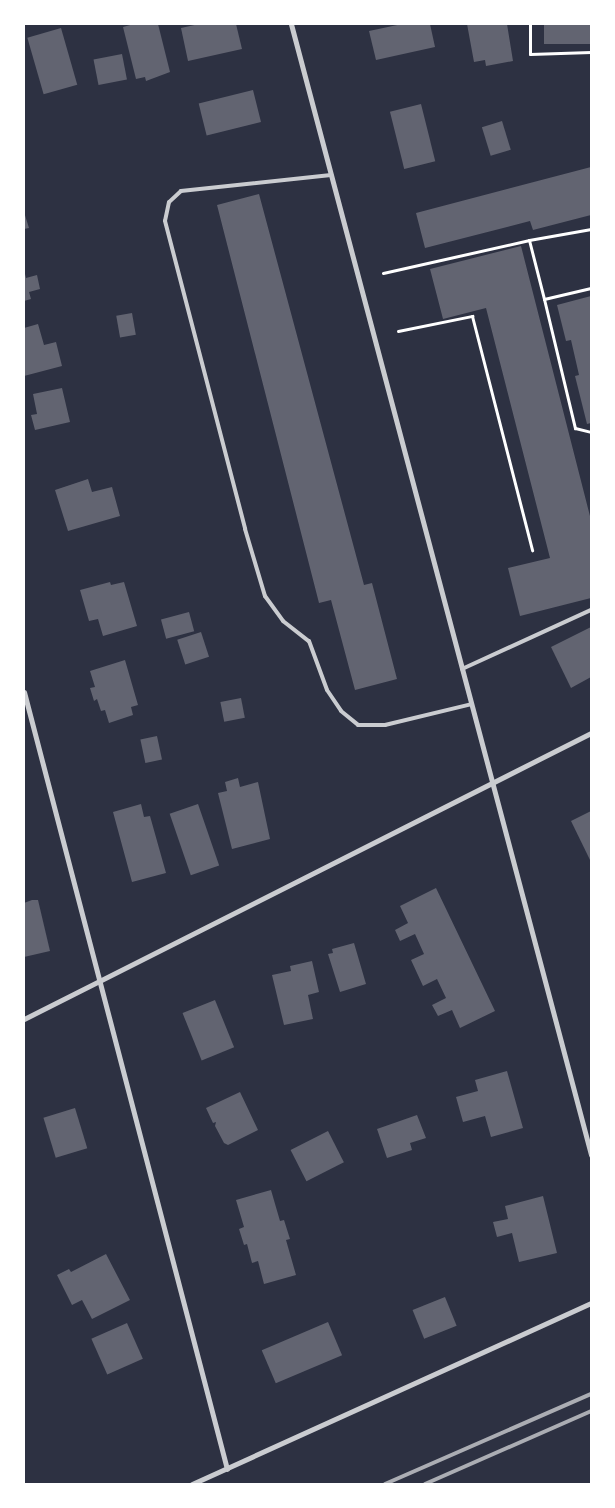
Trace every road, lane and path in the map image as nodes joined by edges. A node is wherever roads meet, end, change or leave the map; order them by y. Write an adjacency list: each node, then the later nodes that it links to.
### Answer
1 (291, 24): 4 (street)
2 (530, 24): 3 (path)
3 (591, 52)
4 (332, 175): 14 (street); 16 (lane)
5 (591, 229): 6 (path)
6 (529, 240): 7 (path); 9 (path)
7 (383, 274)
8 (591, 288): 9 (path)
9 (544, 299): 11 (path)
10 (398, 331): 12 (path)
11 (591, 432)
12 (532, 550)
13 (591, 610): 14 (lane)
14 (462, 669): 16 (street)
15 (24, 692): 19 (street)
16 (472, 704): 18 (street)
17 (591, 733): 18 (street)
18 (492, 782): 19 (street); 21 (street)
19 (98, 982): 20 (street); 23 (street)
20 (24, 1019)
21 (591, 1156)
22 (591, 1303): 23 (street)
23 (227, 1469): 24 (street)
24 (192, 1484)

